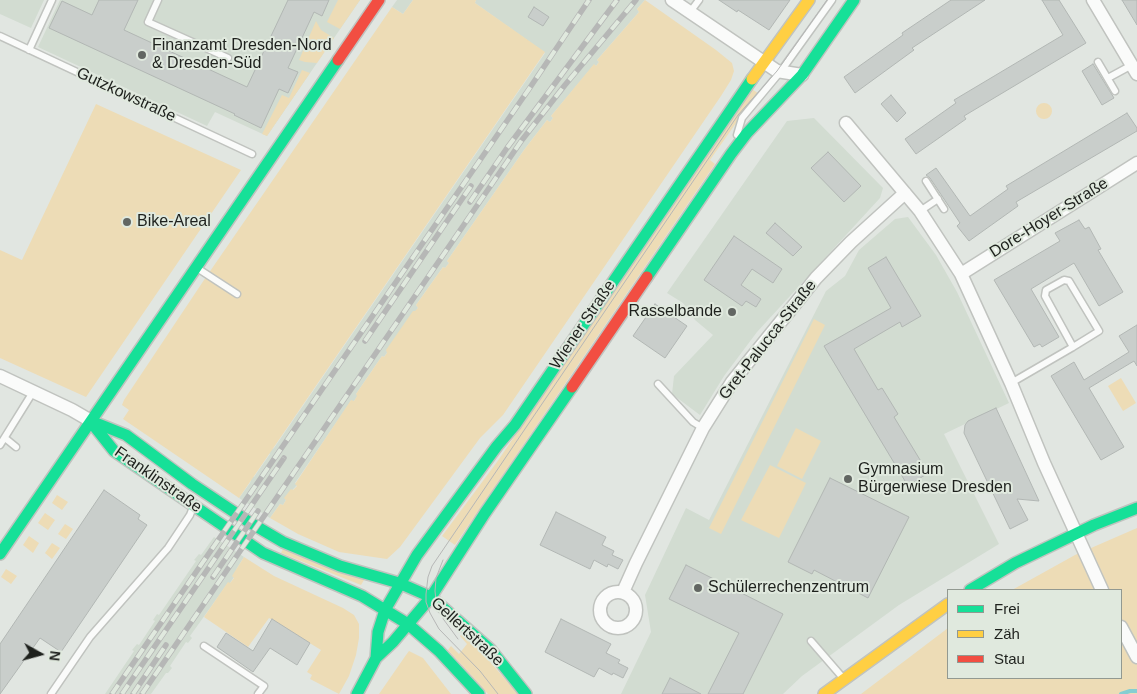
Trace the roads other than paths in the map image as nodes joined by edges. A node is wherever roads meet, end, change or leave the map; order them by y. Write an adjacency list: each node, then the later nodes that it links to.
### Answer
1 (52, 0): 12 (lane)
2 (158, 0): 13 (lane)
3 (379, 0): 30 (main road)
4 (672, 0): 10 (street)
5 (699, 0): 10 (lane)
6 (809, 0): 14 (main road, Wiener Straße)
7 (832, 0): 17 (lane)
8 (854, 0): 18 (main road, Wiener Straße)
9 (1093, 0): 16 (street)
10 (690, 12): 14 (street)
11 (0, 36): 12 (lane, Gutzkowstraße)
12 (29, 50): 22 (lane, Gutzkowstraße)
13 (228, 58)
14 (763, 62): 17 (street); 47 (main road, Wiener Straße)
15 (1098, 62): 19 (lane)
16 (1134, 69): 19 (lane)
17 (781, 72): 18 (street); 23 (lane)
18 (802, 74): 23 (main road, Wiener Straße)
19 (1108, 78): 20 (lane)
20 (1115, 91)
21 (846, 123): 26 (street)
22 (252, 154)
23 (731, 154): 51 (main road, Wiener Straße)
24 (1137, 163): 31 (street, Dore-Hoyer-Straße)
25 (926, 181): 27 (lane)
26 (905, 193): 29 (street); 39 (street, Gret-Palucca-Straße)
27 (938, 200): 28 (lane); 29 (lane)
28 (944, 209)
29 (920, 211): 31 (street)
30 (196, 268): 32 (lane); 38 (main road)
31 (961, 274): 35 (street)
32 (237, 294)
33 (1073, 347): 33 (lane); 35 (lane)
34 (0, 376): 37 (street)
35 (1011, 383): 45 (street)
36 (658, 384): 39 (lane)
37 (33, 392): 38 (street); 40 (lane)
38 (91, 421): 43 (main road, Franklinstraße); 43 (main road, Franklinstraße); 46 (main road)
39 (703, 428): 50 (street, Gret-Palucca-Straße)
40 (5, 438): 41 (lane); 42 (lane)
41 (0, 445)
42 (16, 447)
43 (193, 495): 47 (main road, Franklinstraße); 53 (main road, Franklinstraße); 61 (lane)
44 (1137, 508): 45 (main road)
45 (1076, 534): 48 (main road); 49 (street)
46 (0, 554)
47 (399, 583): 51 (main road, Gellertstraße); 53 (main road, Wiener Straße)
48 (972, 589)
49 (1102, 589)
50 (623, 592)
51 (431, 597): 54 (main road, Wiener Straße); 65 (main road, Gellertstraße)
52 (947, 605): 60 (main road)
53 (385, 610): 54 (main road, Gellertstraße); 59 (main road, Wiener Straße)
54 (408, 624): 59 (main road, Wiener Straße); 64 (main road, Gellertstraße)
55 (1122, 629): 58 (street)
56 (811, 641): 60 (lane)
57 (204, 646): 62 (lane)
58 (1137, 657)
59 (376, 658): 63 (main road, Wiener Straße)
60 (843, 679): 66 (main road)
61 (52, 694)
62 (258, 694)
63 (357, 694)
64 (479, 694)
65 (526, 694)
66 (824, 694)

